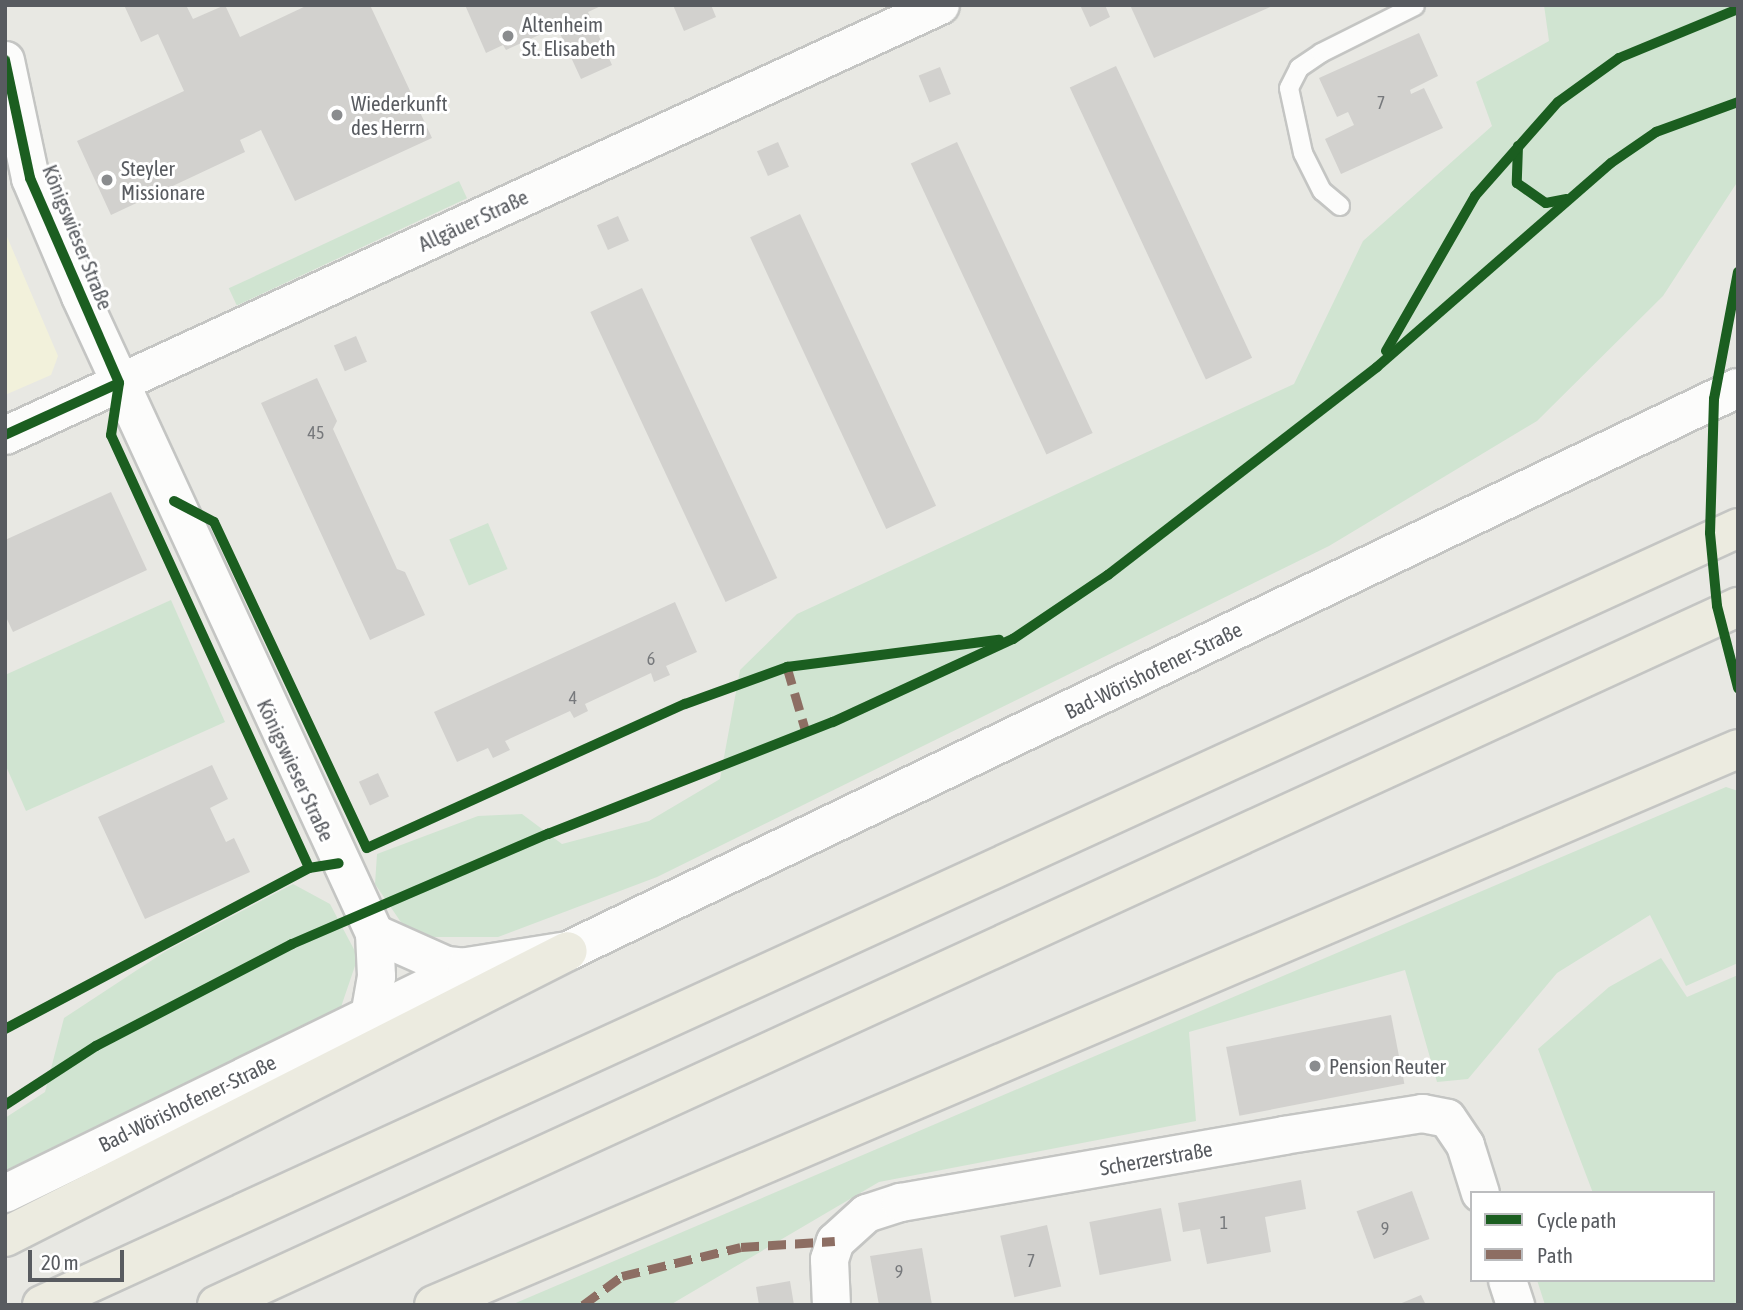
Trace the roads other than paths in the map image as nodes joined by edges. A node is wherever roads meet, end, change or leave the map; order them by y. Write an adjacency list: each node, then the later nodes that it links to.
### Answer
1 (940, 5): 5 (street, Allgäuer Straße)
2 (1415, 6): 4 (lane)
3 (5, 60): 5 (street, Königswieser Straße)
4 (1340, 206)
5 (119, 383): 7 (street, Allgäuer Straße); 11 (street, Königswieser Straße)
6 (1738, 388): 12 (main road, Bad-Wörishofener-Straße)
7 (5, 435)
8 (1738, 528): 19 (highway)
9 (1738, 607): 20 (highway)
10 (1738, 749): 21 (highway)
11 (373, 929): 13 (street); 14 (street, Königswieser Straße)
12 (568, 951): 13 (main road, Bad-Wörishofener-Straße); 17 (highway)
13 (467, 967): 14 (street, Bad-Wörishofener-Straße)
14 (369, 1014): 16 (street, Bad-Wörishofener-Straße)
15 (1479, 1191): 22 (street, Scherzerstraße)
16 (5, 1193)
17 (5, 1237)
18 (1508, 1282): 23 (street)
19 (42, 1305)
20 (217, 1305)
21 (434, 1305)
22 (831, 1305)
23 (1515, 1305)

